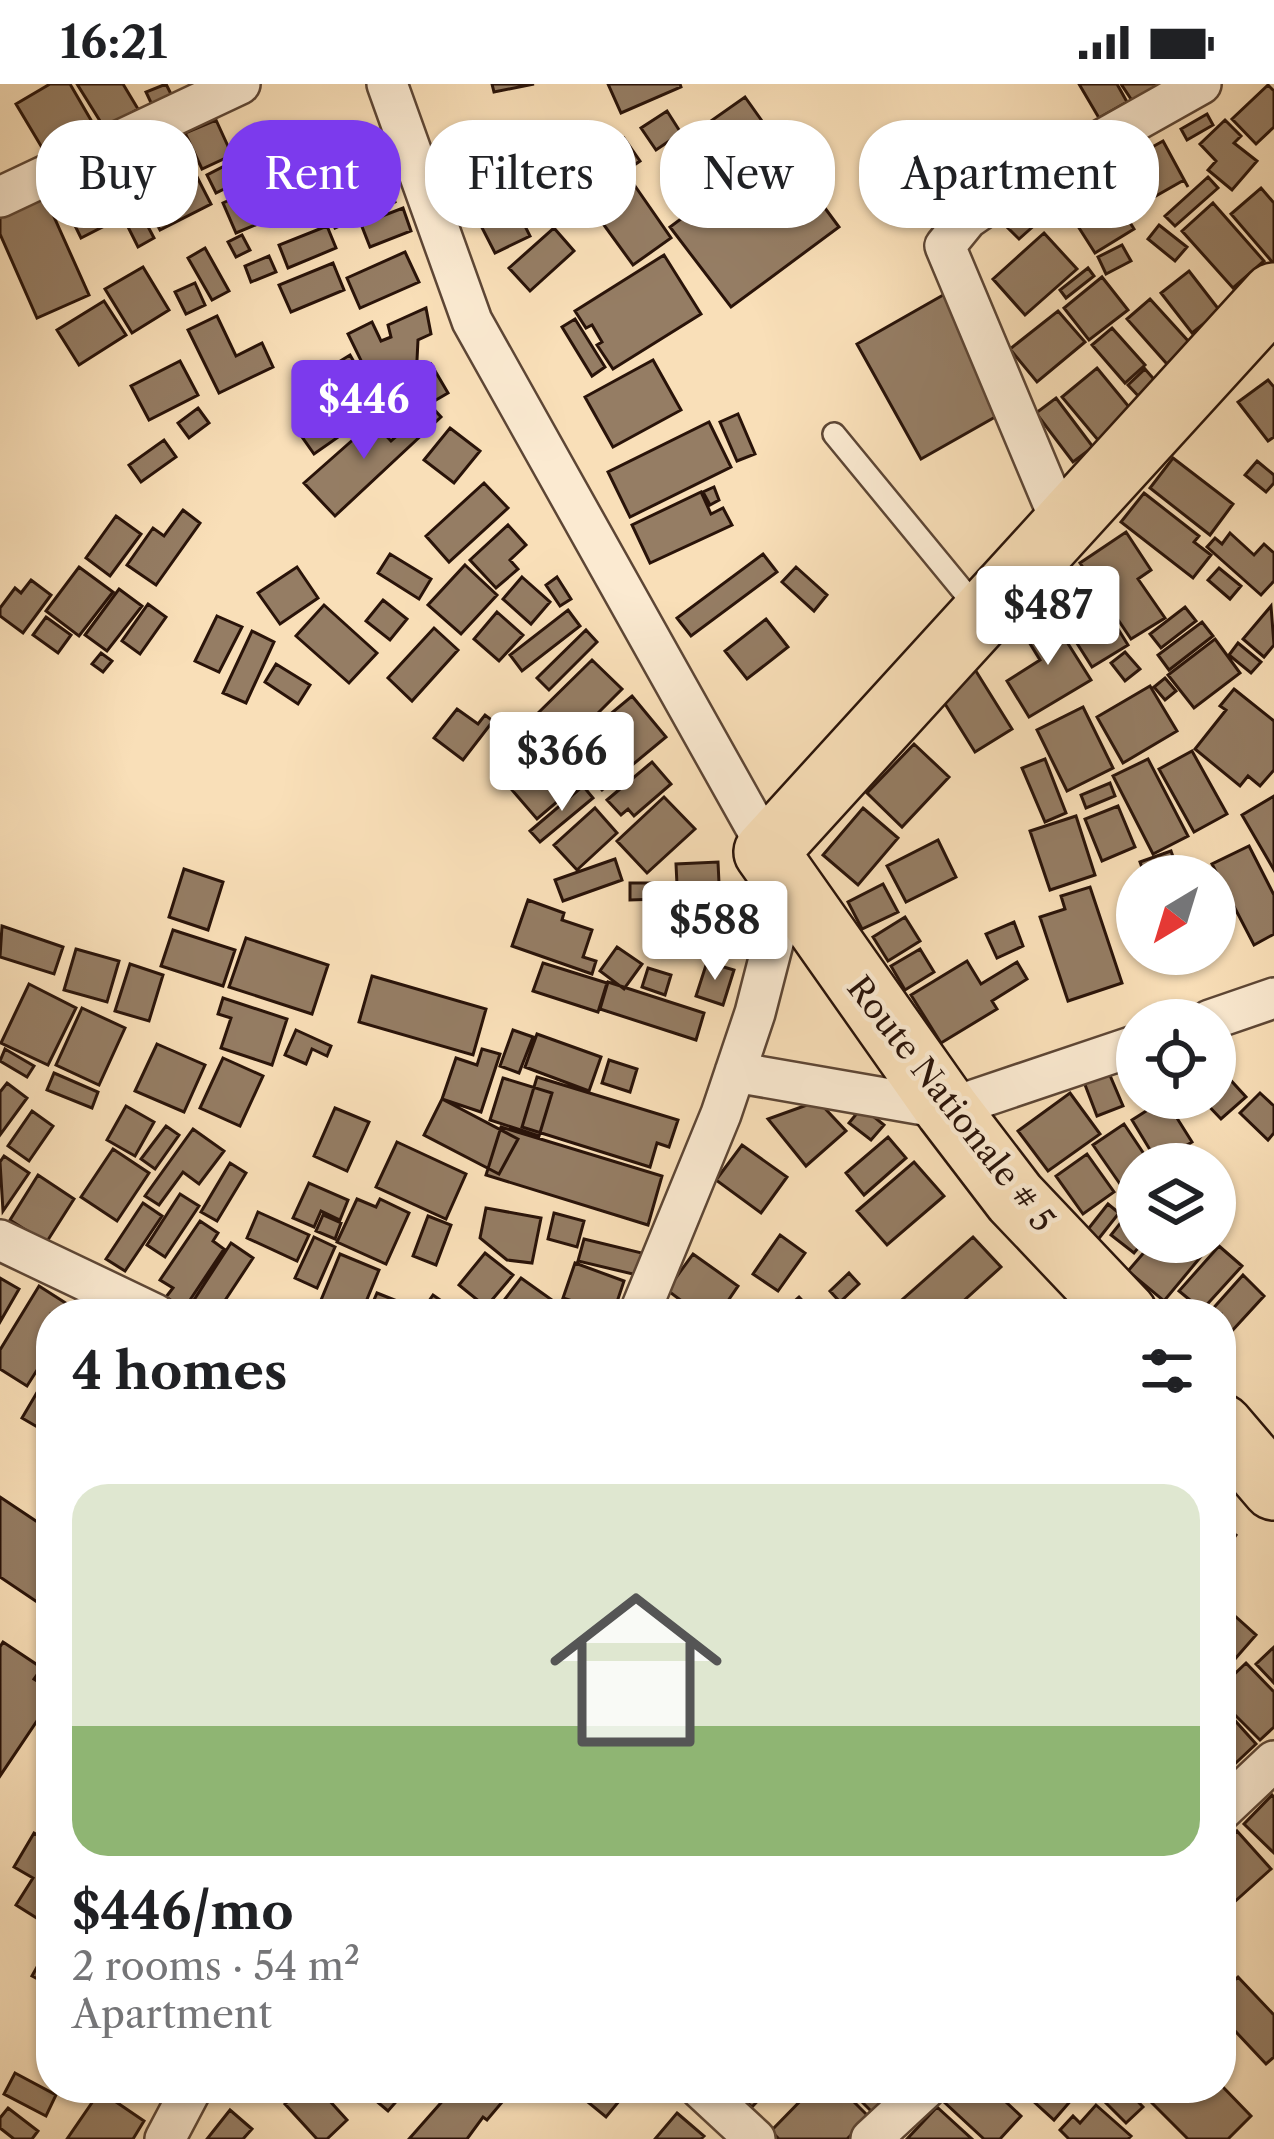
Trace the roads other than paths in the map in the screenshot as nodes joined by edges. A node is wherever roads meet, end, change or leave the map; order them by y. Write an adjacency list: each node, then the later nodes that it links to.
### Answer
1 (240, 84): 4 (street)
2 (387, 84): 9 (street)
3 (1201, 84): 7 (street)
4 (0, 197)
5 (1274, 296): 7 (main road, Route Nationale # 5)
6 (834, 434): 8 (lane)
7 (1063, 526): 8 (main road, Route Nationale # 5)
8 (982, 614): 9 (main road, Route Nationale # 5)
9 (788, 885): 13 (street); 14 (main road, Route Nationale # 5)
10 (1274, 998): 11 (street)
11 (1236, 1011)
12 (1116, 1052): 14 (street)
13 (735, 1072): 14 (street); 17 (street)
14 (947, 1109): 18 (main road, Route Nationale # 5)
15 (0, 1240): 16 (street)
16 (123, 1299)
17 (645, 1299)
18 (1102, 1299)
19 (1236, 1444): 20 (main road)
20 (1274, 1489)
21 (1274, 1761): 22 (street)
22 (1236, 1797)
23 (184, 2103): 26 (street)
24 (716, 2103): 27 (street)
25 (910, 2103): 28 (street)
26 (165, 2139)
27 (755, 2139)
28 (871, 2139)

